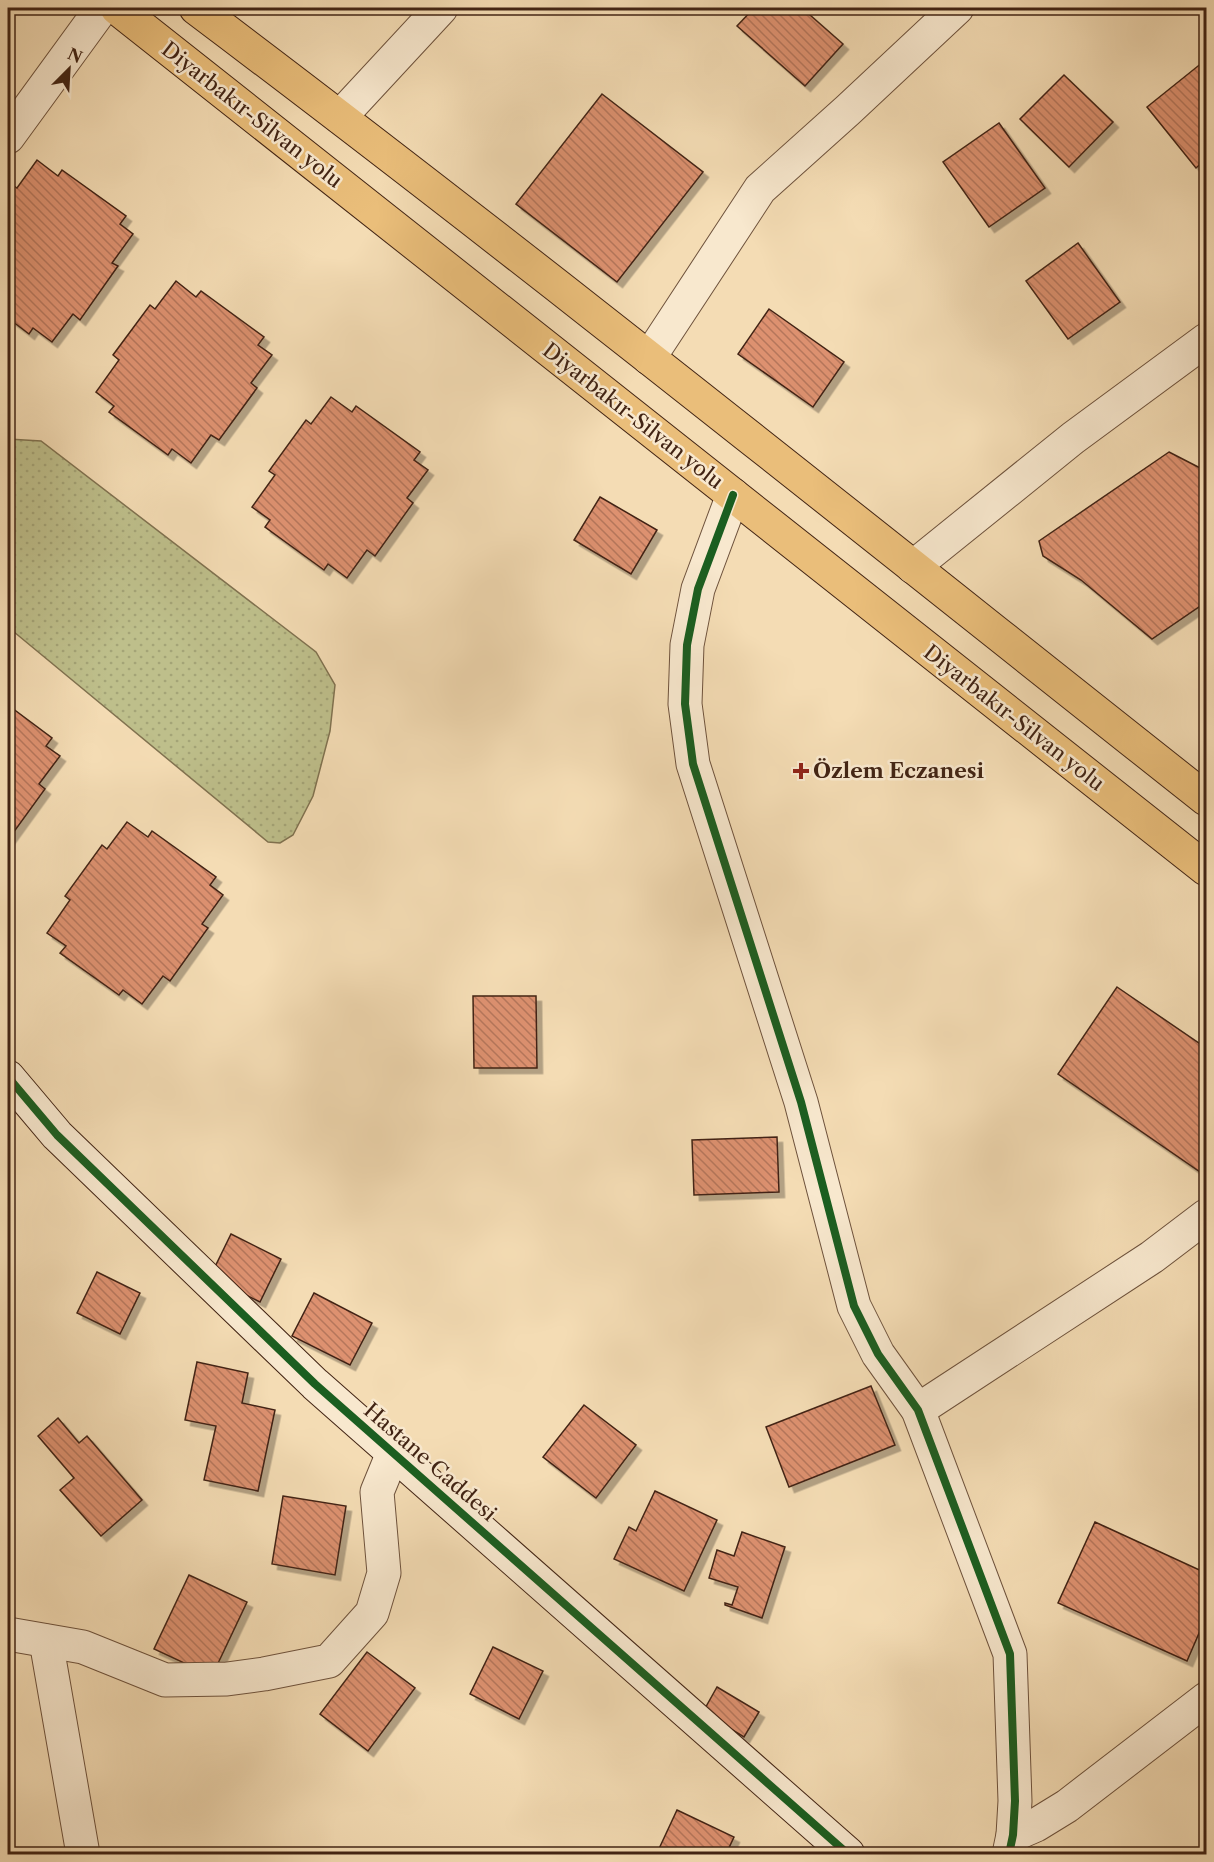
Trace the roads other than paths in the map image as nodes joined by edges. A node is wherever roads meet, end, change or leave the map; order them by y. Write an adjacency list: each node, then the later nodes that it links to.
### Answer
1 (102, 8): 7 (street)
2 (117, 8): 10 (highway, Diyarbakır-Silvan yolu)
3 (196, 8): 6 (highway)
4 (441, 8): 6 (street)
5 (957, 8): 9 (street)
6 (340, 117): 9 (highway)
7 (8, 138)
8 (1206, 340): 11 (street)
9 (649, 358): 11 (highway)
10 (733, 495): 13 (highway, Diyarbakır-Silvan yolu); 16 (street)
11 (913, 567): 12 (highway)
12 (1206, 799)
13 (1206, 869)
14 (8, 1077): 17 (street, Hastane Caddesi)
15 (1206, 1216): 16 (street)
16 (918, 1410): 21 (street)
17 (393, 1453): 19 (street); 23 (street, Hastane Caddesi)
18 (8, 1634): 19 (street)
19 (46, 1641): 22 (street)
20 (1206, 1699): 21 (street)
21 (1011, 1845)
22 (83, 1854)
23 (848, 1854)

